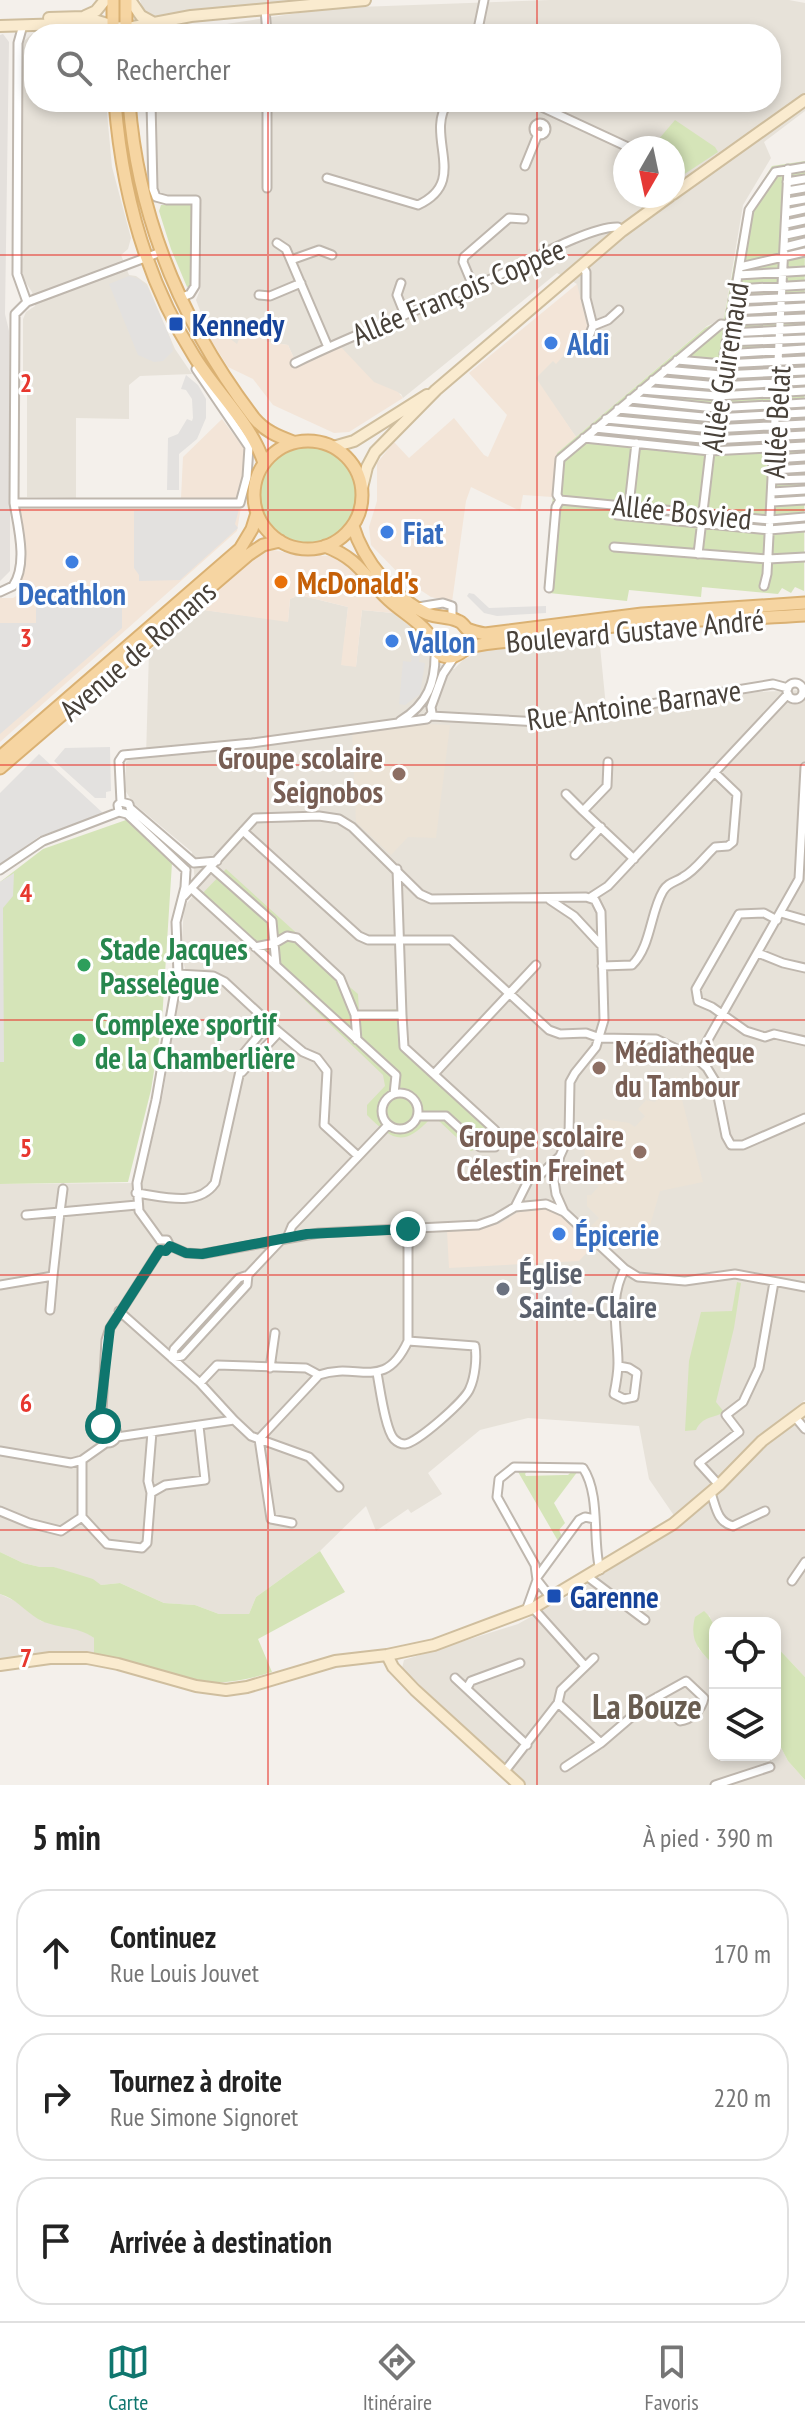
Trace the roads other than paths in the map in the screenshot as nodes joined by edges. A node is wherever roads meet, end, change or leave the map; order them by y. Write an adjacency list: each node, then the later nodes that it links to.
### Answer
1 (105, 0): 8 (street)
2 (113, 0): 11 (main road)
3 (128, 0): 12 (main road); 13 (street)
4 (358, 0): 5 (street); 7 (street)
5 (365, 0)
6 (484, 0): 16 (street)
7 (265, 9): 14 (street); 15 (street)
8 (84, 17): 9 (street); 10 (street)
9 (0, 20)
10 (106, 24)
11 (113, 24)
12 (129, 24)
13 (148, 24)
14 (157, 24)
15 (266, 24)
16 (479, 24)
17 (23, 25): 18 (street); 75 (street)
18 (0, 26)
19 (805, 100): 35 (street)
20 (116, 112): 58 (main road)
21 (131, 112): 33 (main road)
22 (150, 112): 33 (street)
23 (267, 112): 36 (street)
24 (442, 112): 31 (street)
25 (548, 112): 28 (street)
26 (561, 112): 27 (street)
27 (613, 139)
28 (525, 166)
29 (805, 167): 30 (street)
30 (788, 169): 34 (street, Allée Belat); 61 (street, Allée Guiremaud)
31 (327, 178)
32 (805, 179): 34 (street)
33 (146, 180): 39 (main road)
34 (787, 182): 38 (street, Allée Belat)
35 (685, 185)
36 (267, 188)
37 (805, 188): 38 (street)
38 (787, 191): 41 (street, Allée Belat)
39 (151, 199): 54 (main road); 72 (street)
40 (805, 199): 41 (street)
41 (787, 202): 44 (street, Allée Belat)
42 (653, 208): 48 (street)
43 (805, 209): 44 (street)
44 (786, 213): 47 (street, Allée Belat)
45 (524, 219): 67 (street)
46 (805, 220): 47 (street)
47 (786, 224): 50 (street, Allée Belat)
48 (622, 231): 60 (street); 67 (street, Allée François Coppée)
49 (805, 231): 50 (street)
50 (786, 235): 53 (street, Allée Belat)
51 (805, 242): 53 (street)
52 (277, 243): 59 (street)
53 (785, 247): 57 (street, Allée Belat)
54 (161, 252): 58 (street); 72 (main road)
55 (805, 252): 57 (street)
56 (332, 255): 59 (street)
57 (785, 256): 61 (street); 63 (street, Allée Belat)
58 (147, 258): 75 (street); 121 (main road)
59 (291, 260): 64 (street)
60 (582, 266): 83 (street); 108 (street)
61 (739, 271): 63 (street); 69 (street, Allée Guiremaud)
62 (805, 271): 63 (street)
63 (784, 272): 68 (street, Allée Belat)
64 (301, 283): 70 (street); 90 (street)
65 (401, 283): 80 (street)
66 (805, 285): 68 (street)
67 (473, 286): 80 (street, Allée François Coppée)
68 (783, 286): 69 (street); 73 (street, Allée Belat)
69 (736, 289): 74 (street, Allée Guiremaud)
70 (259, 295)
71 (805, 297): 73 (street)
72 (179, 298): 121 (main road)
73 (783, 298): 74 (street); 77 (street, Allée Belat)
74 (733, 300): 79 (street, Allée Guiremaud)
75 (24, 304): 150 (street)
76 (805, 307): 77 (street)
77 (782, 308): 79 (street); 82 (street, Allée Belat)
78 (619, 310): 83 (street)
79 (731, 311): 84 (street, Allée Guiremaud)
80 (405, 315): 90 (street, Allée François Coppée)
81 (805, 318): 82 (street)
82 (782, 319): 84 (street); 86 (street, Allée Belat)
83 (593, 326): 91 (street)
84 (729, 326): 86 (street); 89 (street, Allée Guiremaud); 95 (street)
85 (805, 329): 86 (street)
86 (781, 330): 88 (street, Allée Belat)
87 (805, 339): 88 (street)
88 (781, 340): 89 (street); 93 (street, Allée Belat)
89 (726, 342): 94 (street, Allée Guiremaud)
90 (328, 347): 98 (street, Allée François Coppée)
91 (577, 349)
92 (805, 349): 93 (street)
93 (780, 351): 94 (street); 97 (street, Allée Belat)
94 (724, 354): 99 (street, Allée Guiremaud)
95 (677, 360): 99 (street); 100 (street)
96 (805, 360): 97 (street)
97 (779, 361): 99 (street); 102 (street, Allée Belat)
98 (295, 363)
99 (723, 364): 103 (street, Allée Guiremaud)
100 (665, 370): 103 (street); 104 (street)
101 (805, 371): 102 (street)
102 (779, 372): 103 (street); 106 (street, Allée Belat)
103 (721, 375): 107 (street, Allée Guiremaud)
104 (653, 380): 107 (street); 109 (street)
105 (805, 381): 106 (street)
106 (778, 383): 107 (street); 111 (street, Allée Belat)
107 (719, 386): 112 (street, Allée Guiremaud)
108 (436, 390): 134 (street); 144 (street)
109 (641, 390): 112 (street); 113 (street)
110 (805, 391): 111 (street)
111 (778, 393): 112 (street); 115 (street, Allée Belat)
112 (717, 396): 116 (street, Allée Guiremaud)
113 (630, 399): 116 (street); 117 (street)
114 (805, 403): 115 (street)
115 (777, 404): 116 (street); 119 (street, Allée Belat)
116 (715, 408): 120 (street, Allée Guiremaud)
117 (618, 409): 120 (street); 122 (street)
118 (805, 413): 119 (street)
119 (777, 414): 120 (street); 124 (street, Allée Belat)
120 (714, 418): 126 (street, Allée Guiremaud)
121 (241, 419): 131 (main road); 139 (main road); 150 (street)
122 (606, 419): 125 (street); 126 (street)
123 (805, 424): 124 (street)
124 (776, 425): 126 (street); 128 (street, Allée Belat)
125 (595, 428): 129 (street); 130 (street)
126 (712, 429): 130 (street, Allée Guiremaud)
127 (805, 435): 128 (street)
128 (775, 437): 130 (street); 135 (street, Allée Belat)
129 (584, 438): 132 (street); 147 (street)
130 (711, 440): 136 (street, Allée Guiremaud)
131 (293, 442): 134 (main road); 139 (main road)
132 (636, 443): 136 (street); 151 (street)
133 (805, 446): 135 (street)
134 (333, 447): 144 (main road)
135 (775, 447): 136 (street); 138 (street, Allée Belat)
136 (710, 451): 153 (street, Allée Guiremaud)
137 (805, 457): 138 (street)
138 (774, 459): 141 (street, Allée Belat)
139 (264, 463): 152 (main road)
140 (805, 468): 141 (street)
141 (773, 470): 143 (street, Allée Belat)
142 (805, 479): 143 (street)
143 (773, 480): 146 (street, Allée Belat)
144 (362, 488): 158 (main road)
145 (805, 490): 146 (street)
146 (772, 492): 149 (street, Allée Belat)
147 (560, 500): 151 (street, Allée Bosvied); 168 (street)
148 (805, 500): 149 (street)
149 (772, 502): 156 (street, Allée Belat)
150 (14, 503): 169 (street)
151 (629, 505): 153 (street, Allée Bosvied)
152 (257, 513): 161 (main road); 183 (main road, Avenue de Romans)
153 (703, 514): 156 (street, Allée Bosvied); 157 (street, Allée Guiremaud)
154 (617, 515): 157 (street)
155 (805, 517): 156 (street, Allée Bosvied)
156 (770, 520): 160 (street, Allée Belat)
157 (702, 524): 160 (street); 164 (street, Allée Guiremaud)
158 (353, 526): 162 (main road); 172 (main road, Boulevard Gustave André)
159 (805, 527): 160 (street)
160 (769, 530): 166 (street, Allée Belat)
161 (280, 541): 162 (main road); 186 (main road, Avenue de Romans)
162 (325, 546): 174 (main road)
163 (614, 547): 164 (street)
164 (698, 554): 166 (street)
165 (805, 557): 166 (street)
166 (768, 559): 167 (street, Allée Belat)
167 (764, 586)
168 (549, 588)
169 (0, 592)
170 (805, 603): 173 (main road, Boulevard Gustave André)
171 (805, 615): 176 (main road, Boulevard Gustave André)
172 (448, 619): 173 (main road, Boulevard Gustave André); 174 (main road)
173 (466, 628): 176 (main road, Boulevard Gustave André)
174 (431, 636): 175 (main road)
175 (435, 650): 176 (main road, Boulevard Gustave André); 181 (street)
176 (461, 652): 181 (street)
177 (803, 685): 178 (street); 179 (street)
178 (788, 691): 179 (street); 181 (street, Rue Antoine Barnave); 187 (street)
179 (799, 697): 180 (street)
180 (805, 706)
181 (428, 709): 182 (street); 182 (street, Rue Antoine Barnave)
182 (418, 715): 189 (street)
183 (0, 757)
184 (608, 762): 190 (street)
185 (805, 767): 207 (street)
186 (0, 768)
187 (714, 772): 194 (street); 217 (street)
188 (566, 794): 190 (street)
189 (125, 811): 195 (street); 198 (street); 199 (street)
190 (583, 811): 191 (street)
191 (601, 827): 193 (street); 194 (street)
192 (243, 831): 196 (street); 197 (street); 210 (street)
193 (575, 855)
194 (634, 859): 201 (street)
195 (196, 864): 196 (street); 196 (street); 199 (street)
196 (211, 868): 200 (street); 211 (street)
197 (397, 869): 204 (street); 210 (street)
198 (0, 870)
199 (186, 874): 200 (street); 202 (street)
200 (194, 885): 202 (street); 213 (street)
201 (608, 886): 203 (street); 205 (street)
202 (184, 896): 219 (street)
203 (586, 898): 204 (street); 205 (street); 206 (street)
204 (549, 899): 206 (street)
205 (601, 912): 209 (street); 212 (street)
206 (574, 916): 209 (street)
207 (779, 917): 208 (street); 214 (street); 223 (street)
208 (805, 920)
209 (584, 925): 212 (street)
210 (400, 939): 220 (street); 222 (street)
211 (275, 943): 213 (street); 215 (street); 221 (street)
212 (601, 946): 217 (street)
213 (255, 947): 215 (street)
214 (758, 953): 218 (street); 223 (street)
215 (276, 965): 227 (street)
216 (536, 965): 220 (street)
217 (602, 966): 226 (street)
218 (805, 968)
219 (178, 974): 224 (street); 242 (street)
220 (510, 994): 226 (street); 231 (street)
221 (355, 1015): 222 (street); 227 (street)
222 (402, 1015): 231 (street)
223 (721, 1015): 228 (street); 229 (street)
224 (269, 1023): 225 (street); 230 (street)
225 (279, 1032): 230 (street); 236 (street)
226 (600, 1038): 229 (street); 237 (street)
227 (357, 1040): 232 (street)
228 (805, 1041)
229 (697, 1059): 234 (street)
230 (241, 1073): 242 (street)
231 (434, 1074): 233 (street)
232 (394, 1094): 233 (street); 235 (street)
233 (418, 1116): 235 (street)
234 (805, 1118)
235 (388, 1125): 236 (street)
236 (358, 1156): 252 (street)
237 (560, 1156): 238 (street); 239 (street)
238 (541, 1174): 239 (street); 241 (street)
239 (554, 1181): 243 (street)
240 (63, 1189): 248 (street)
241 (525, 1191): 244 (street); 247 (street)
242 (136, 1193): 246 (street)
243 (556, 1194): 245 (street); 249 (street)
244 (534, 1203): 245 (street); 247 (street)
245 (546, 1204): 249 (street)
246 (137, 1205): 248 (street); 253 (street)
247 (515, 1207): 251 (street)
248 (60, 1212): 250 (street); 257 (street)
249 (564, 1212): 256 (street)
250 (26, 1215)
251 (408, 1229): 252 (street); 264 (street)
252 (284, 1239): 254 (street); 265 (street)
253 (160, 1240): 254 (street); 255 (street)
254 (170, 1246): 255 (street)
255 (160, 1250): 262 (street)
256 (625, 1269): 258 (street); 266 (street)
257 (53, 1276): 259 (street); 261 (street)
258 (774, 1282): 260 (street); 284 (street)
259 (0, 1285)
260 (805, 1287)
261 (50, 1310)
262 (119, 1311): 265 (street); 274 (street)
263 (275, 1333): 267 (street)
264 (408, 1341): 268 (street); 268 (street)
265 (172, 1358): 270 (street)
266 (619, 1366): 266 (street)
267 (270, 1368): 269 (street); 270 (street)
268 (377, 1373): 269 (street)
269 (319, 1375): 279 (street)
270 (200, 1383): 273 (street)
271 (805, 1409): 272 (street)
272 (795, 1417): 276 (street); 284 (street)
273 (234, 1420): 275 (street); 279 (street)
274 (103, 1426): 278 (street); 280 (street)
275 (199, 1426): 277 (street); 285 (street)
276 (805, 1429)
277 (152, 1432): 278 (street); 285 (street)
278 (117, 1437): 280 (street)
279 (259, 1439): 283 (street); 290 (street)
280 (103, 1441): 282 (street)
281 (0, 1451): 282 (street)
282 (82, 1460): 288 (street)
283 (339, 1487)
284 (715, 1489): 287 (street); 292 (street)
285 (151, 1493): 288 (street)
286 (0, 1511): 288 (street)
287 (765, 1511)
288 (82, 1517)
289 (595, 1519): 292 (street); 294 (street); 294 (street)
290 (292, 1523)
291 (805, 1562): 295 (street)
292 (600, 1570): 293 (street)
293 (588, 1577): 296 (street); 298 (street)
294 (537, 1578): 296 (street); 297 (street)
295 (792, 1581)
296 (551, 1598): 297 (street)
297 (530, 1609): 299 (street); 303 (street)
298 (645, 1620)
299 (387, 1655): 302 (street); 312 (street)
300 (594, 1658): 303 (street)
301 (520, 1663): 305 (street)
302 (0, 1665)
303 (585, 1666): 307 (street)
304 (455, 1678): 305 (street)
305 (467, 1688): 309 (street)
306 (657, 1697): 306 (street); 308 (street)
307 (558, 1703): 308 (street); 309 (street)
308 (601, 1743): 310 (street)
309 (527, 1745): 312 (street)
310 (565, 1767)
311 (770, 1767): 314 (street)
312 (505, 1771): 313 (street)
313 (519, 1785)
314 (715, 1785)

